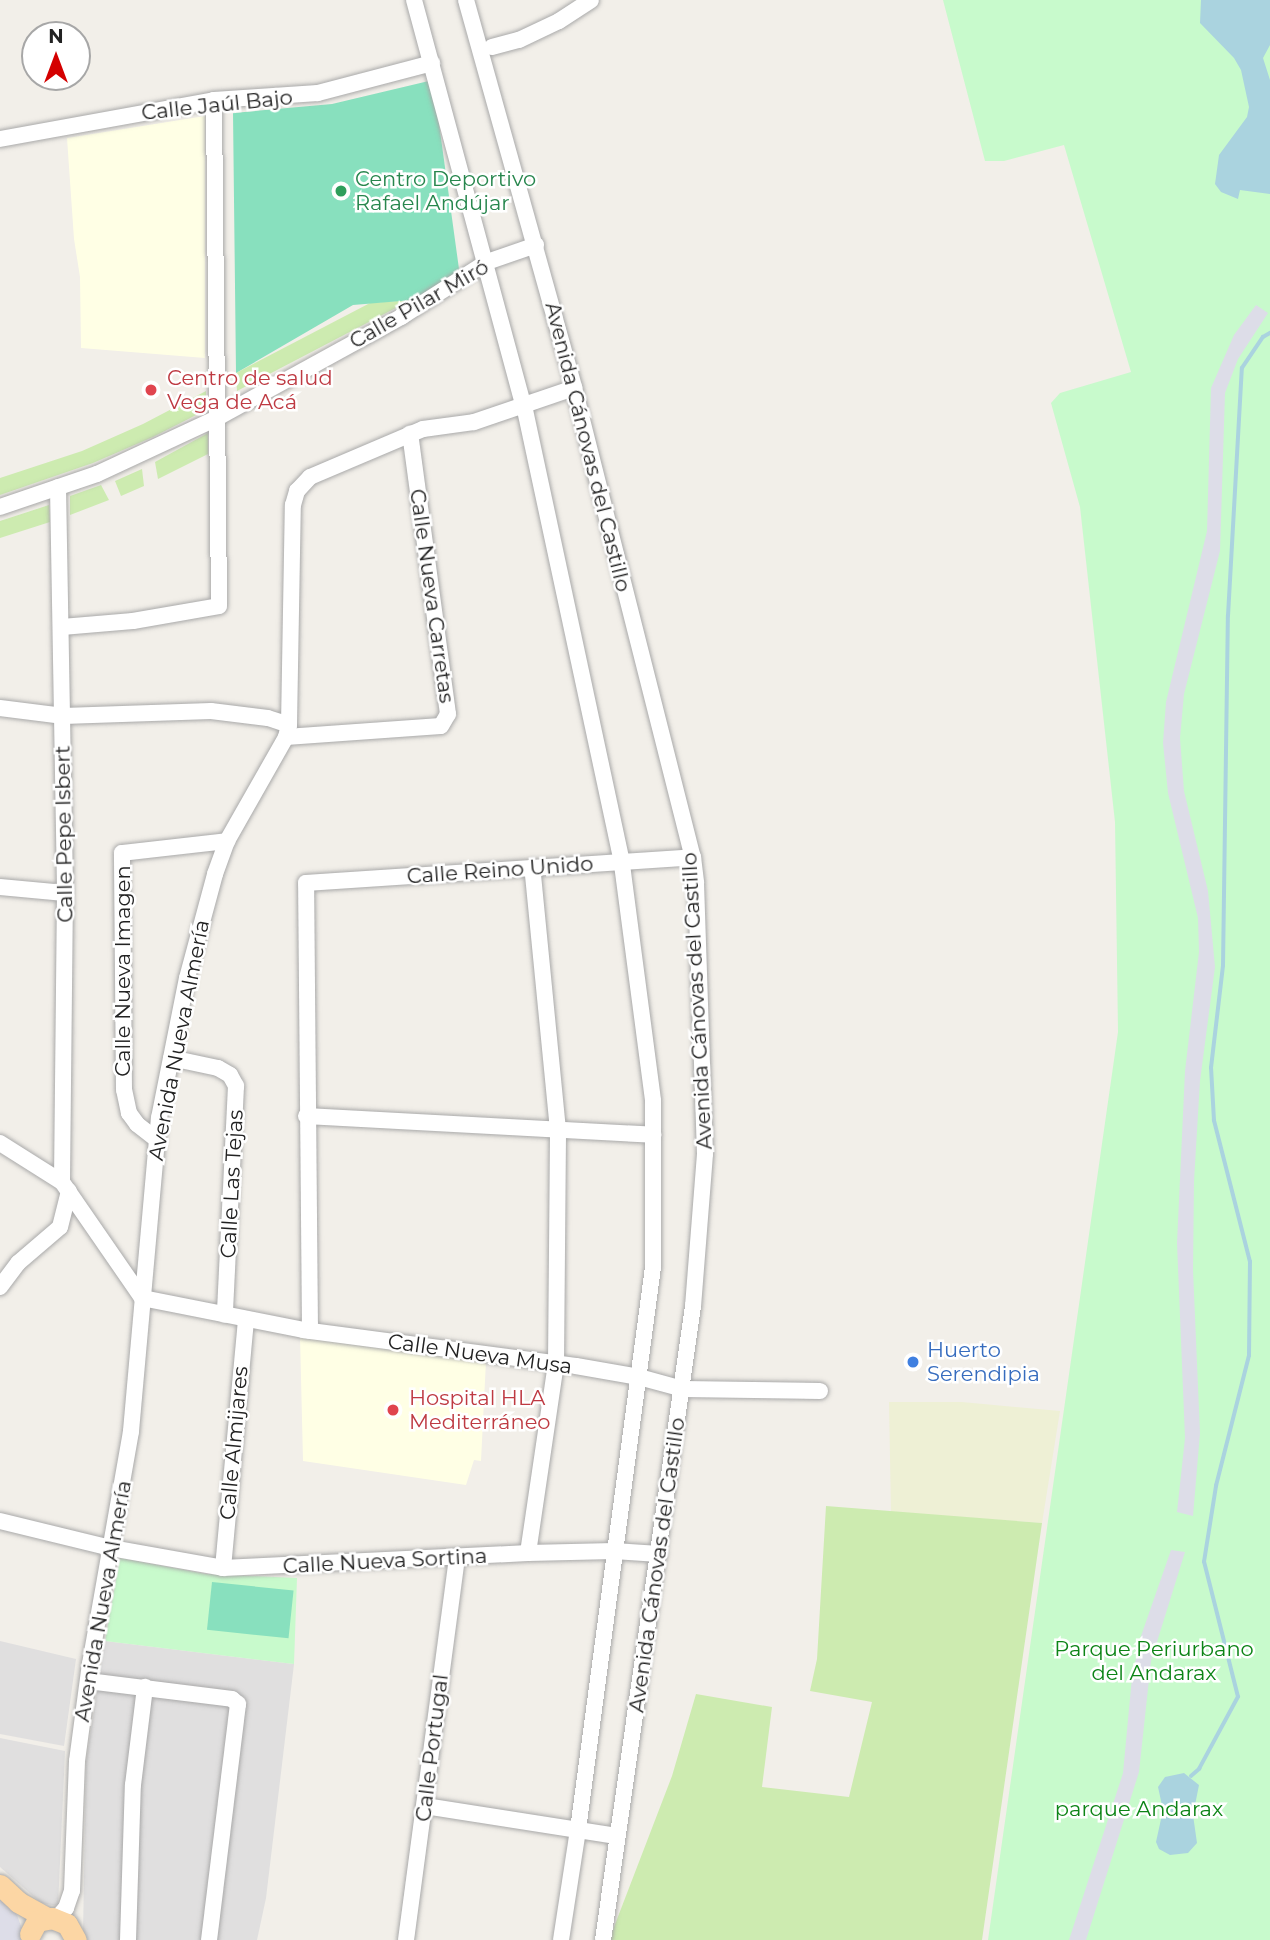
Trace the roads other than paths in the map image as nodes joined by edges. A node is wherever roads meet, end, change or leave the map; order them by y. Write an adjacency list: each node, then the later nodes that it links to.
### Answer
1 (414, 0): 5 (street)
2 (467, 0): 8 (street, Avenida Cánovas del Castillo)
3 (591, 0): 4 (street)
4 (492, 47)
5 (432, 64): 6 (street, Calle Jaúl Bajo); 9 (street)
6 (214, 100): 7 (street, Calle Jaúl Bajo); 12 (street)
7 (0, 139)
8 (536, 245): 9 (street, Calle Pilar Miró); 10 (street, Avenida Cánovas del Castillo)
9 (486, 262): 11 (street); 12 (street, Calle Pilar Miró)
10 (574, 388): 11 (street, Avenida Nueva Almería); 21 (street, Avenida Cánovas del Castillo)
11 (524, 405): 13 (street, Avenida Nueva Almería); 22 (street)
12 (219, 417): 14 (street, Calle Pilar Miró); 16 (street)
13 (410, 434): 19 (street, Avenida Nueva Almería); 19 (street, Calle Nueva Carretas)
14 (58, 487): 15 (street, Calle Pilar Miró); 16 (street, Calle Pepe Isbert)
15 (0, 508)
16 (62, 627): 18 (street, Calle Pepe Isbert)
17 (0, 708): 18 (street)
18 (63, 716): 19 (street); 25 (street, Calle Pepe Isbert)
19 (288, 731): 20 (street, Avenida Nueva Almería)
20 (227, 841): 26 (street, Avenida Nueva Almería); 30 (street, Calle Nueva Imagen)
21 (694, 857): 22 (street, Calle Reino Unido); 40 (street, Avenida Cánovas del Castillo)
22 (621, 862): 23 (street, Calle Reino Unido); 29 (street)
23 (531, 867): 27 (street, Calle Reino Unido); 28 (street)
24 (0, 887): 25 (street)
25 (65, 893): 32 (street, Calle Pepe Isbert)
26 (171, 1058): 30 (street, Avenida Nueva Almería); 35 (street, Calle Las Tejas)
27 (306, 1116): 28 (street); 37 (street)
28 (558, 1130): 29 (street); 38 (street)
29 (653, 1135): 39 (street)
30 (156, 1139): 34 (street, Avenida Nueva Almería)
31 (0, 1143): 32 (street)
32 (66, 1186): 33 (street, Calle Pepe Isbert); 34 (street)
33 (0, 1287)
34 (142, 1298): 35 (street, Calle Nueva Musa); 43 (street, Avenida Nueva Almería)
35 (225, 1315): 36 (street, Calle Nueva Musa)
36 (246, 1319): 37 (street, Calle Nueva Musa); 48 (street, Calle Almijares)
37 (310, 1331): 38 (street, Calle Nueva Musa)
38 (556, 1363): 39 (street, Calle Nueva Musa); 45 (street)
39 (639, 1377): 40 (street, Calle Nueva Musa); 44 (street)
40 (682, 1389): 41 (street, Calle Nueva Musa); 46 (street, Avenida Cánovas del Castillo)
41 (820, 1391)
42 (0, 1521): 43 (street, Calle Nueva Sortina)
43 (111, 1548): 48 (street, Calle Nueva Sortina); 49 (street, Avenida Nueva Almería)
44 (614, 1551): 45 (street, Calle Nueva Sortina); 46 (street, Calle Nueva Sortina); 52 (street)
45 (528, 1553): 47 (street, Calle Nueva Sortina)
46 (659, 1554): 53 (street, Avenida Cánovas del Castillo)
47 (457, 1557): 48 (street, Calle Nueva Sortina); 51 (street, Calle Portugal)
48 (223, 1568)
49 (88, 1681): 50 (street); 55 (street, Avenida Nueva Almería)
50 (145, 1687): 60 (street); 61 (street)
51 (425, 1806): 52 (street); 62 (street, Calle Portugal)
52 (578, 1830): 53 (street); 63 (street)
53 (617, 1836): 64 (street, Avenida Cánovas del Castillo)
54 (0, 1885): 56 (main road)
55 (72, 1891): 57 (street, Avenida Nueva Almería); 59 (street, Avenida Nueva Almería)
56 (18, 1902): 57 (main road); 58 (main road)
57 (52, 1918): 58 (main road); 59 (main road)
58 (31, 1937)
59 (75, 1938)
60 (128, 1940)
61 (209, 1940)
62 (406, 1940)
63 (561, 1940)
64 (603, 1940)

